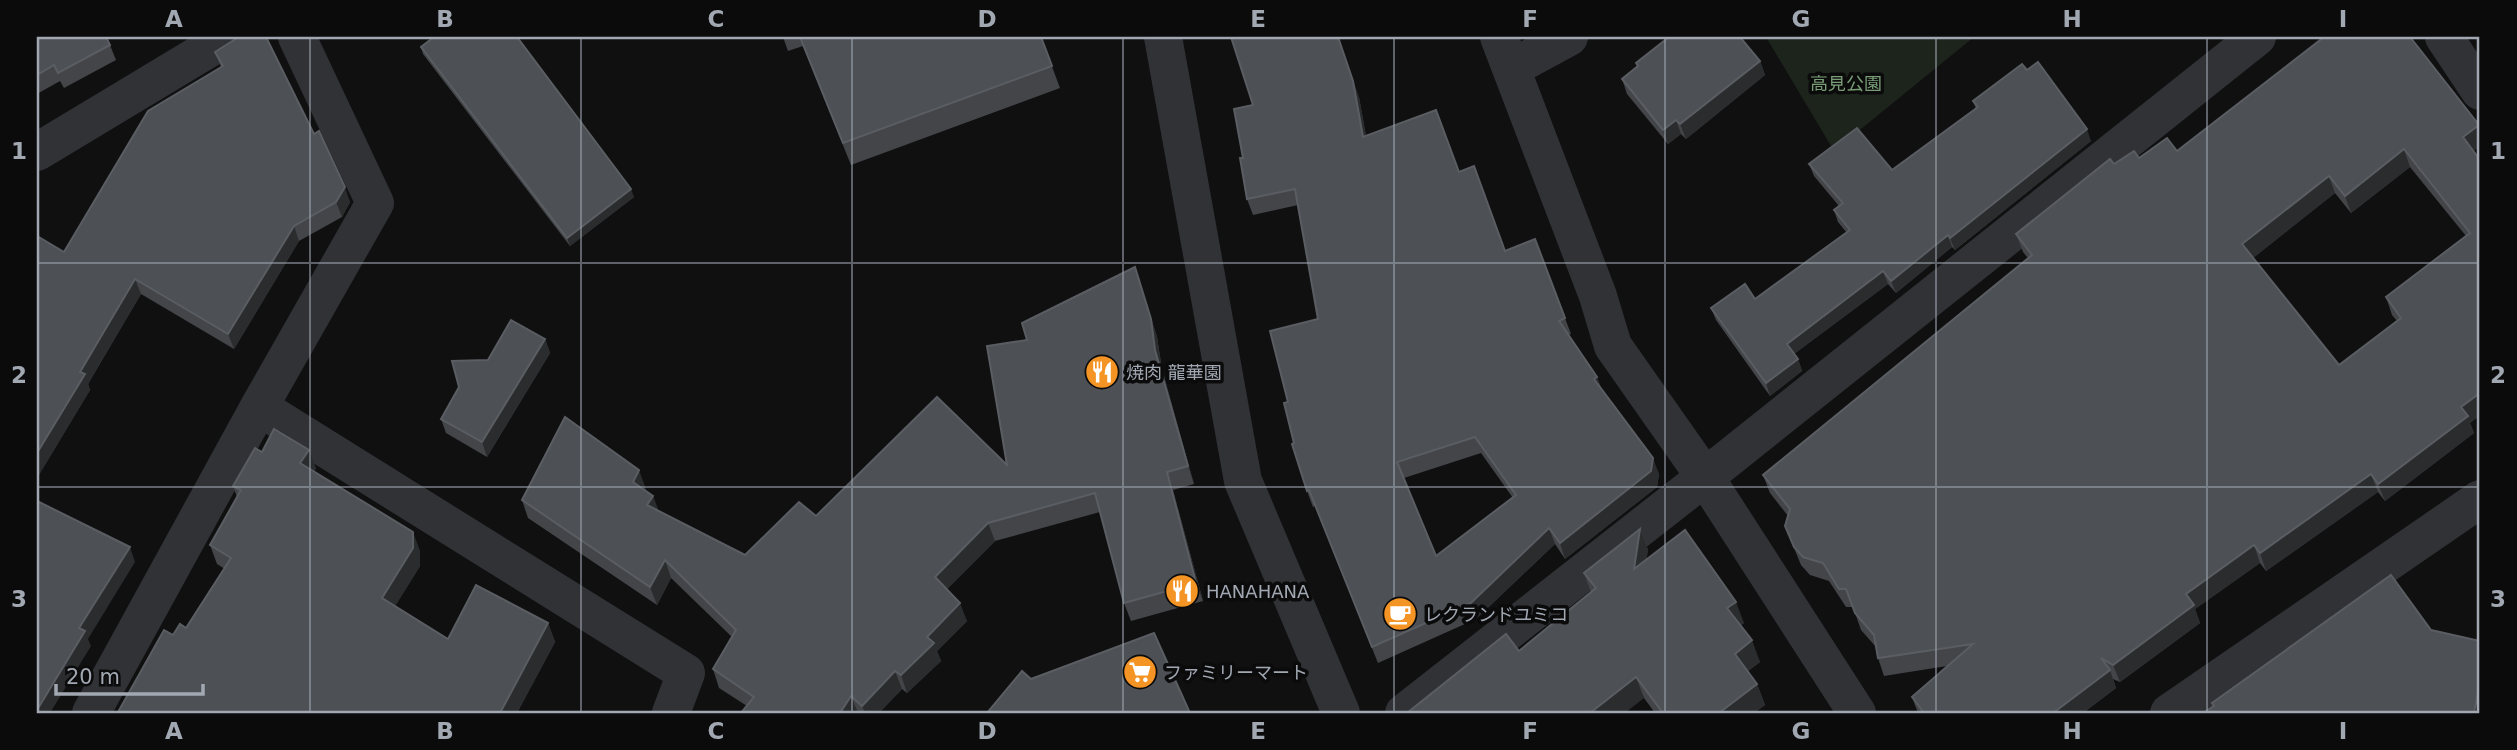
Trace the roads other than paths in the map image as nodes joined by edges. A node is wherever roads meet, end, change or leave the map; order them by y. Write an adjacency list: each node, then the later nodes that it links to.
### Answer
1 (228, 37): 9 (street)
2 (297, 37): 10 (street)
3 (1163, 37): 16 (street)
4 (1569, 37): 7 (street)
5 (2257, 37): 11 (street)
6 (2444, 37): 8 (street)
7 (1505, 53): 11 (street)
8 (2480, 91)
9 (37, 152)
10 (259, 407): 14 (street); 15 (street)
11 (1705, 477): 17 (street); 18 (street)
12 (2480, 499): 13 (street)
13 (2185, 709)
14 (91, 713)
15 (671, 713)
16 (1341, 713)
17 (1404, 713)
18 (1857, 713)

